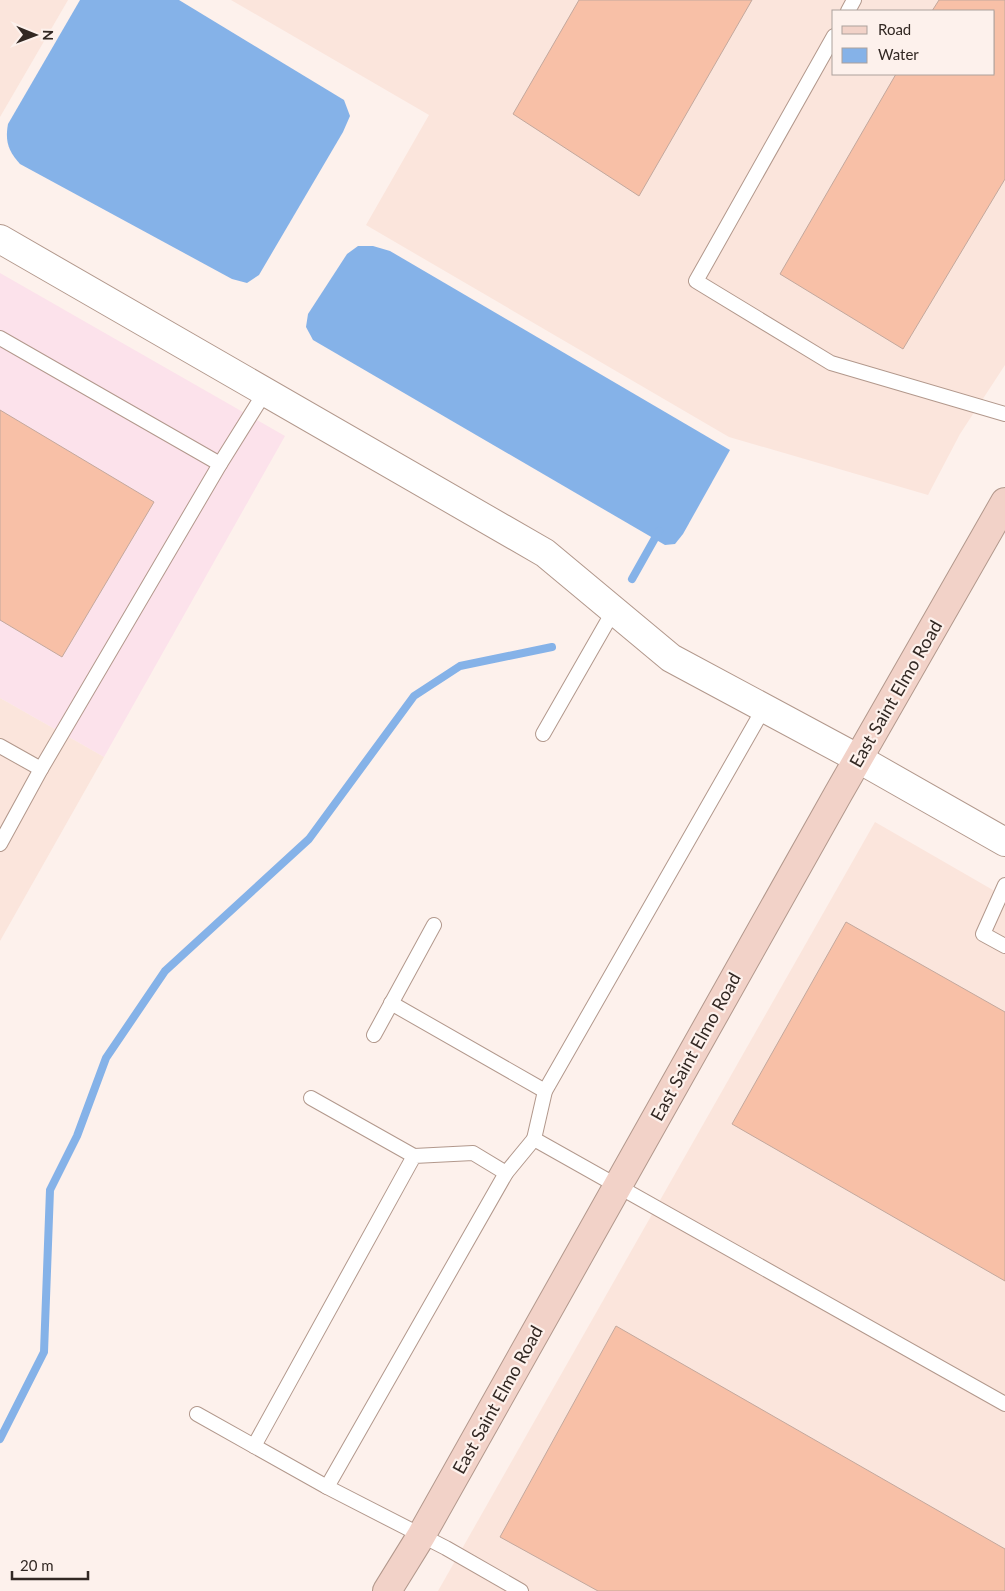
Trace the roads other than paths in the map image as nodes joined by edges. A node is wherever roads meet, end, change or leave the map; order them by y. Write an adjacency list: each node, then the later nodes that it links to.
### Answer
1 (832, 40): 5 (lane)
2 (0, 239): 4 (street)
3 (0, 338): 6 (lane)
4 (265, 392): 6 (lane); 8 (street)
5 (1005, 414)
6 (220, 464): 13 (lane)
7 (1005, 502): 12 (street, East Saint Elmo Road)
8 (614, 610): 9 (street); 10 (lane)
9 (764, 708): 12 (street); 21 (lane)
10 (543, 734)
11 (0, 746): 13 (lane)
12 (859, 759): 14 (street); 26 (street, East Saint Elmo Road)
13 (41, 769): 15 (lane)
14 (1005, 842)
15 (0, 844)
16 (1005, 885): 18 (lane)
17 (434, 924): 19 (lane)
18 (1005, 946)
19 (391, 1003): 20 (lane); 21 (lane)
20 (374, 1035)
21 (545, 1091): 23 (lane)
22 (311, 1098): 24 (lane)
23 (534, 1139): 25 (lane); 26 (lane)
24 (414, 1156): 25 (lane); 29 (lane)
25 (506, 1173): 30 (lane)
26 (618, 1186): 27 (lane); 31 (street, East Saint Elmo Road)
27 (1005, 1404)
28 (197, 1414): 29 (lane)
29 (254, 1446): 30 (lane)
30 (327, 1487): 31 (lane)
31 (421, 1536): 32 (street, East Saint Elmo Road); 33 (lane)
32 (387, 1591)
33 (521, 1591)

